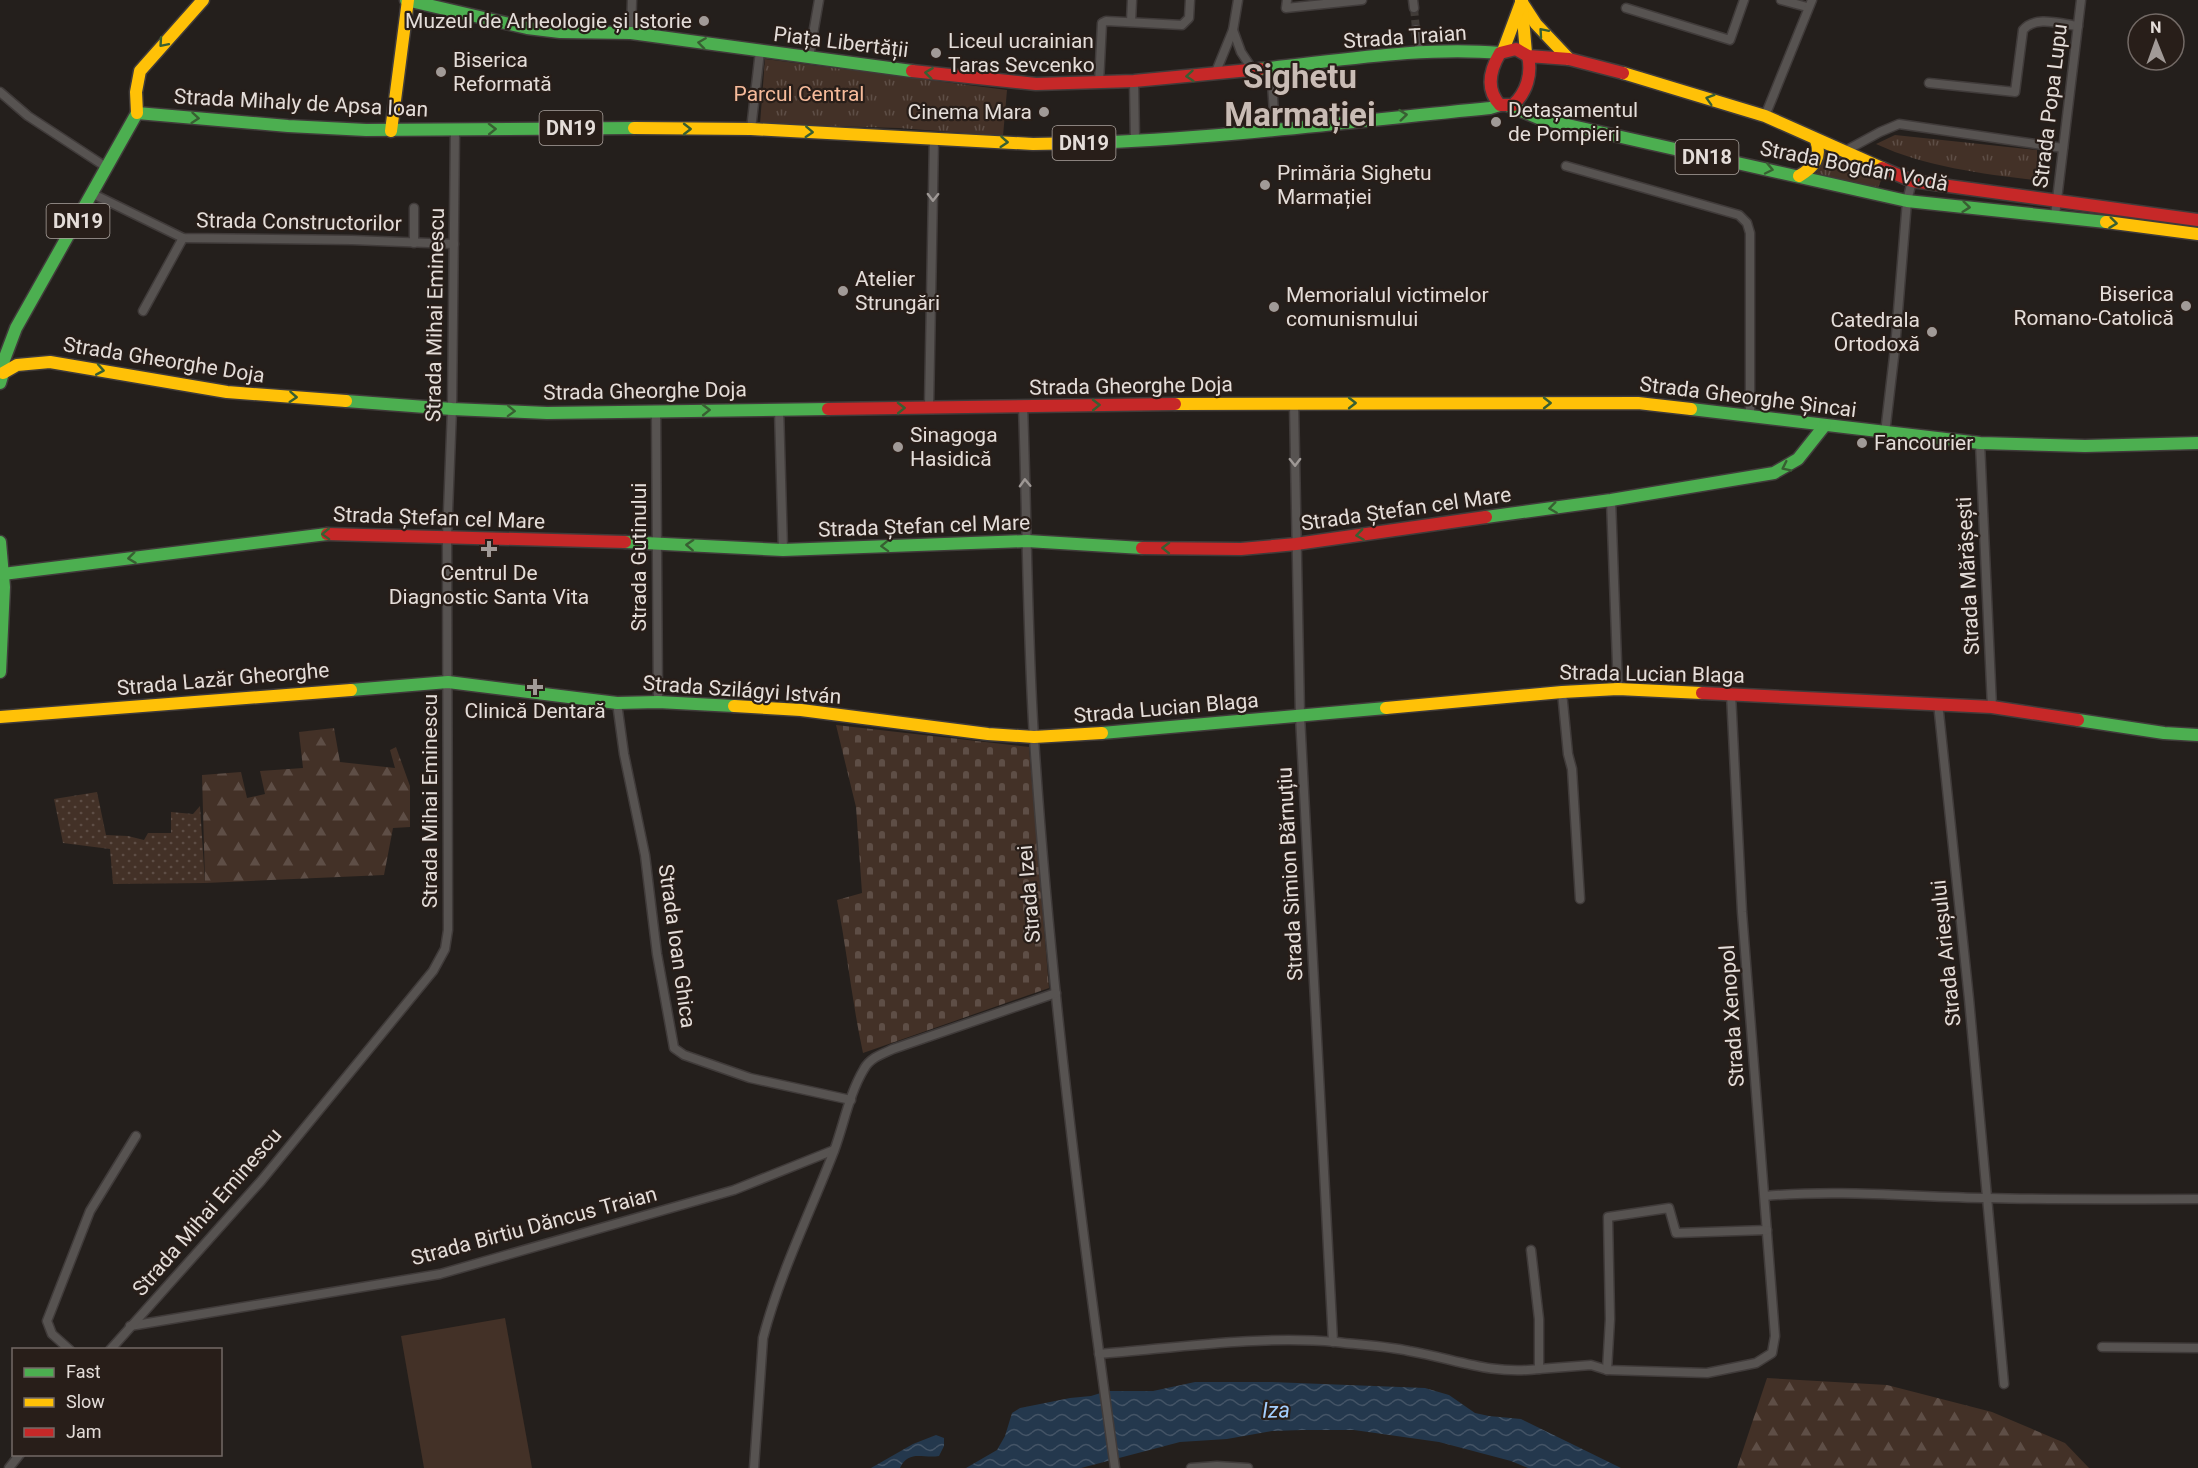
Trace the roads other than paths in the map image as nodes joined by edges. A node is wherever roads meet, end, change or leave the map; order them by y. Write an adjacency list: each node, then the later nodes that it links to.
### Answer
1 (203, 0): 35 (main road, one-way to 35)
2 (408, 0): 20 (main road); 40 (main road)
3 (632, 0): 20 (street)
4 (819, 0): 25 (street)
5 (1132, 0): 16 (street)
6 (1190, 0): 16 (street)
7 (1238, 0): 19 (street)
8 (1287, 0): 9 (street)
9 (1362, 0)
10 (1744, 0): 15 (street)
11 (1781, 0): 14 (street)
12 (2081, 0): 17 (street, Strada Popa Lupu)
13 (1521, 1): 22 (main road); 24 (main road); 26 (main road, one-way to 13)
14 (1810, 4): 36 (street)
15 (1626, 8)
16 (1131, 22): 31 (street)
17 (2078, 26): 32 (street); 44 (street, Strada Popa Lupu)
18 (1416, 29): 23 (street)
19 (1233, 30): 28 (street); 29 (street)
20 (631, 33): 21 (main road, one-way to 20)
21 (760, 51): 25 (main road, Piața Libertății); 37 (street, Piața Libertății)
22 (1501, 52): 23 (main road, Strada Traian); 24 (main road); 34 (main road)
23 (1420, 53): 27 (main road, Strada Traian)
24 (1527, 55): 26 (main road, DN18); 34 (main road)
25 (809, 57): 31 (main road, Piața Libertății, one-way to 25)
26 (1569, 59): 36 (main road, DN18, one-way to 26)
27 (1271, 68): 28 (main road, Strada Traian); 38 (street)
28 (1254, 70): 29 (main road, Strada Traian)
29 (1215, 74): 30 (main road, Strada Traian, one-way to 30)
30 (1134, 81): 31 (main road, Piața Libertății); 43 (street)
31 (1099, 83)
32 (1929, 83)
33 (0, 92): 47 (street)
34 (1504, 105): 38 (main road, DN19, one-way to 34); 48 (main road, Strada Bogdan Vodă / DN18, one-way to 48)
35 (137, 113): 40 (main road, Strada Mihaly de Apsa Ioan / DN19, one-way to 40); 47 (main road, DN19)
36 (1766, 116): 42 (main road, Strada Bogdan Vodă / DN18)
37 (751, 129): 39 (main road, Strada Mihaly de Apsa Ioan / DN19, one-way to 37); 41 (main road, DN19, one-way to 41)
38 (1275, 129): 43 (main road, DN19)
39 (455, 130): 40 (main road, Strada Mihaly de Apsa Ioan / DN19); 59 (street, Strada Mihai Eminescu)
40 (392, 131)
41 (934, 138): 43 (main road, DN19, one-way to 43); 66 (street, one-way to 66)
42 (1816, 140): 45 (main road, Strada Bogdan Vodă / DN18); 48 (main road)
43 (1135, 141)
44 (2063, 148): 45 (street); 52 (street, Strada Popa Lupu)
45 (1844, 152): 49 (main road, Strada Bogdan Vodă / DN18)
46 (1566, 166): 70 (street)
47 (106, 167): 50 (main road, DN19)
48 (1799, 176): 51 (main road, Strada Bogdan Vodă / DN18)
49 (1912, 181): 51 (street); 52 (main road, Strada Bogdan Vodă / DN18)
50 (93, 194): 57 (street, Strada Constructorilor); 61 (main road, DN19)
51 (1907, 201): 54 (main road, Strada Bogdan Vodă / DN18, one-way to 54); 72 (street)
52 (2057, 201): 54 (street, Strada Popa Lupu); 55 (main road, Strada Bogdan Vodă / DN18)
53 (414, 208): 58 (street, Strada Constructorilor)
54 (2055, 216): 56 (main road, Strada Bogdan Vodă / DN18, one-way to 56)
55 (2198, 220)
56 (2198, 234)
57 (183, 238): 58 (street, Strada Constructorilor); 60 (street, Strada Constructorilor)
58 (414, 243): 59 (street, Strada Constructorilor)
59 (454, 244): 67 (street, Strada Mihai Eminescu)
60 (142, 311)
61 (16, 328): 62 (main road, DN19); 63 (main road, DN19)
62 (0, 347)
63 (1, 372): 67 (main road, Strada Gheorghe Doja, one-way to 67)
64 (1294, 404): 65 (main road, Strada Gheorghe Doja, one-way to 64); 70 (main road, Strada Gheorghe Șincai, one-way to 70); 80 (street, Strada Simion Bărnuțiu, one-way to 80)
65 (1023, 406): 66 (main road, Strada Gheorghe Doja); 77 (street, Strada Izei, one-way to 65)
66 (929, 407): 68 (main road, Strada Gheorghe Doja, one-way to 66)
67 (452, 409): 69 (main road, Strada Gheorghe Doja, one-way to 69); 76 (street, Strada Mihai Eminescu)
68 (779, 409): 69 (main road, Strada Gheorghe Doja, one-way to 68); 81 (street)
69 (656, 412): 79 (street, Strada Gutinului)
70 (1750, 416): 71 (main road, Strada Gheorghe Șincai)
71 (1825, 425): 72 (main road, Strada Gheorghe Șincai); 75 (main road, Strada Ștefan cel Mare, one-way to 75)
72 (1886, 433): 73 (main road, Strada Gheorghe Șincai)
73 (1980, 443): 74 (main road, Strada Gheorghe Șincai); 91 (street, Strada Mărășești)
74 (2198, 443)
75 (1611, 500): 80 (main road, Strada Ștefan cel Mare, one-way to 80); 85 (street)
76 (447, 537): 79 (main road, Strada Ștefan cel Mare); 82 (main road, Strada Ștefan cel Mare, one-way to 82); 84 (street, Strada Mihai Eminescu)
77 (1027, 541): 80 (main road, Strada Ștefan cel Mare, one-way to 77); 81 (main road, Strada Ștefan cel Mare, one-way to 81); 95 (street, Strada Izei)
78 (0, 542): 82 (main road)
79 (657, 543): 81 (main road, Strada Ștefan cel Mare, one-way to 79); 88 (street, Strada Gutinului)
80 (1296, 544): 92 (street, Strada Simion Bărnuțiu)
81 (783, 550)
82 (2, 574): 83 (main road)
83 (0, 672)
84 (448, 682): 89 (main road, Strada Szilágyi István); 93 (main road, Strada Lazăr Gheorghe); 106 (street, Strada Mihai Eminescu)
85 (1618, 689): 86 (main road, Strada Lucian Blaga); 87 (main road, Strada Lucian Blaga)
86 (1562, 692): 92 (main road, Strada Lucian Blaga); 96 (street)
87 (1731, 694): 90 (main road, Strada Lucian Blaga); 101 (street, Strada Xenopol)
88 (658, 702): 89 (main road, Strada Szilágyi István); 95 (main road, Strada Szilágyi István)
89 (617, 703): 98 (street, Strada Ioan Ghica)
90 (1938, 704): 91 (main road, Strada Lucian Blaga); 102 (street, Strada Arieșului)
91 (1992, 707): 94 (main road, Strada Lucian Blaga)
92 (1300, 716): 95 (main road, Strada Lucian Blaga); 107 (street, Strada Simion Bărnuțiu)
93 (0, 717)
94 (2198, 735)
95 (1034, 737): 97 (street, Strada Izei)
96 (1581, 899)
97 (1056, 993): 98 (street); 112 (street, Strada Izei)
98 (851, 1100): 100 (street)
99 (136, 1136): 109 (street)
100 (834, 1150): 106 (street, Strada Birtiu Dăncus Traian); 118 (street)
101 (1765, 1196): 102 (street); 104 (street, Strada Xenopol)
102 (1987, 1198): 103 (street); 115 (street, Strada Arieșului)
103 (2198, 1199)
104 (1767, 1230): 114 (street, Strada Xenopol); 114 (street)
105 (1531, 1250): 113 (street)
106 (130, 1326): 110 (street, Strada Mihai Eminescu)
107 (1333, 1342): 112 (street); 113 (street)
108 (2102, 1347): 111 (street)
109 (68, 1348)
110 (112, 1348)
111 (2198, 1348)
112 (1099, 1354): 119 (street, Strada Izei)
113 (1539, 1370): 114 (street)
114 (1607, 1370)
115 (2004, 1384)
116 (19, 1456): 117 (street)
117 (9, 1468)
118 (754, 1468)
119 (1115, 1468)
120 (1191, 1468): 121 (street)
121 (1248, 1468)

